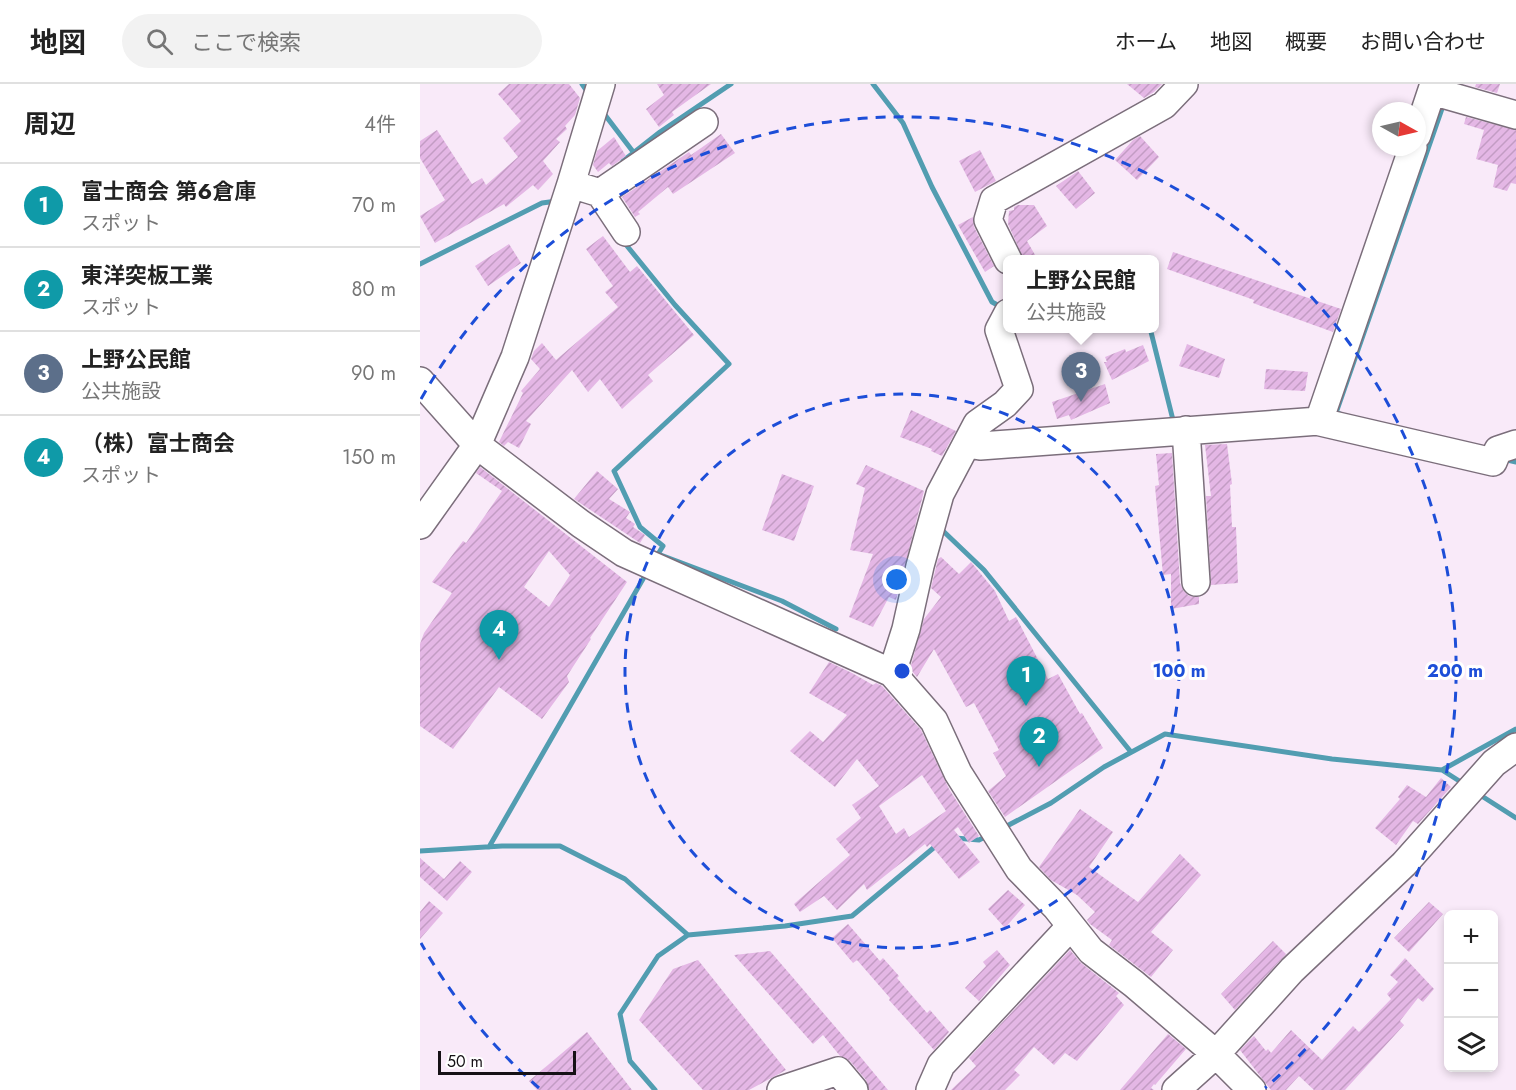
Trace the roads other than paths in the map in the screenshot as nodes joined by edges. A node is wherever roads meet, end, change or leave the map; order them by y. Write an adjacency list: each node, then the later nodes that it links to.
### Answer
1 (600, 84): 8 (street)
2 (1184, 84): 10 (street)
3 (1433, 87): 4 (street); 5 (street)
4 (1426, 108)
5 (1516, 115)
6 (704, 122): 8 (street)
7 (1410, 156): 13 (street)
8 (581, 193): 9 (street); 16 (street)
9 (626, 232)
10 (1006, 255)
11 (1003, 322): 17 (street)
12 (420, 381): 16 (street)
13 (1319, 416): 14 (street); 15 (street)
14 (1186, 430): 17 (street); 19 (street)
15 (1516, 444)
16 (477, 445): 18 (street); 20 (street)
17 (974, 445): 20 (street)
18 (420, 525)
19 (1196, 582)
20 (892, 673): 22 (street)
21 (1516, 747): 23 (street)
22 (1070, 927): 23 (street); 26 (street)
23 (1216, 1054): 27 (street); 28 (street)
24 (781, 1090): 25 (street)
25 (854, 1090)
26 (930, 1090)
27 (1176, 1090)
28 (1252, 1090)

